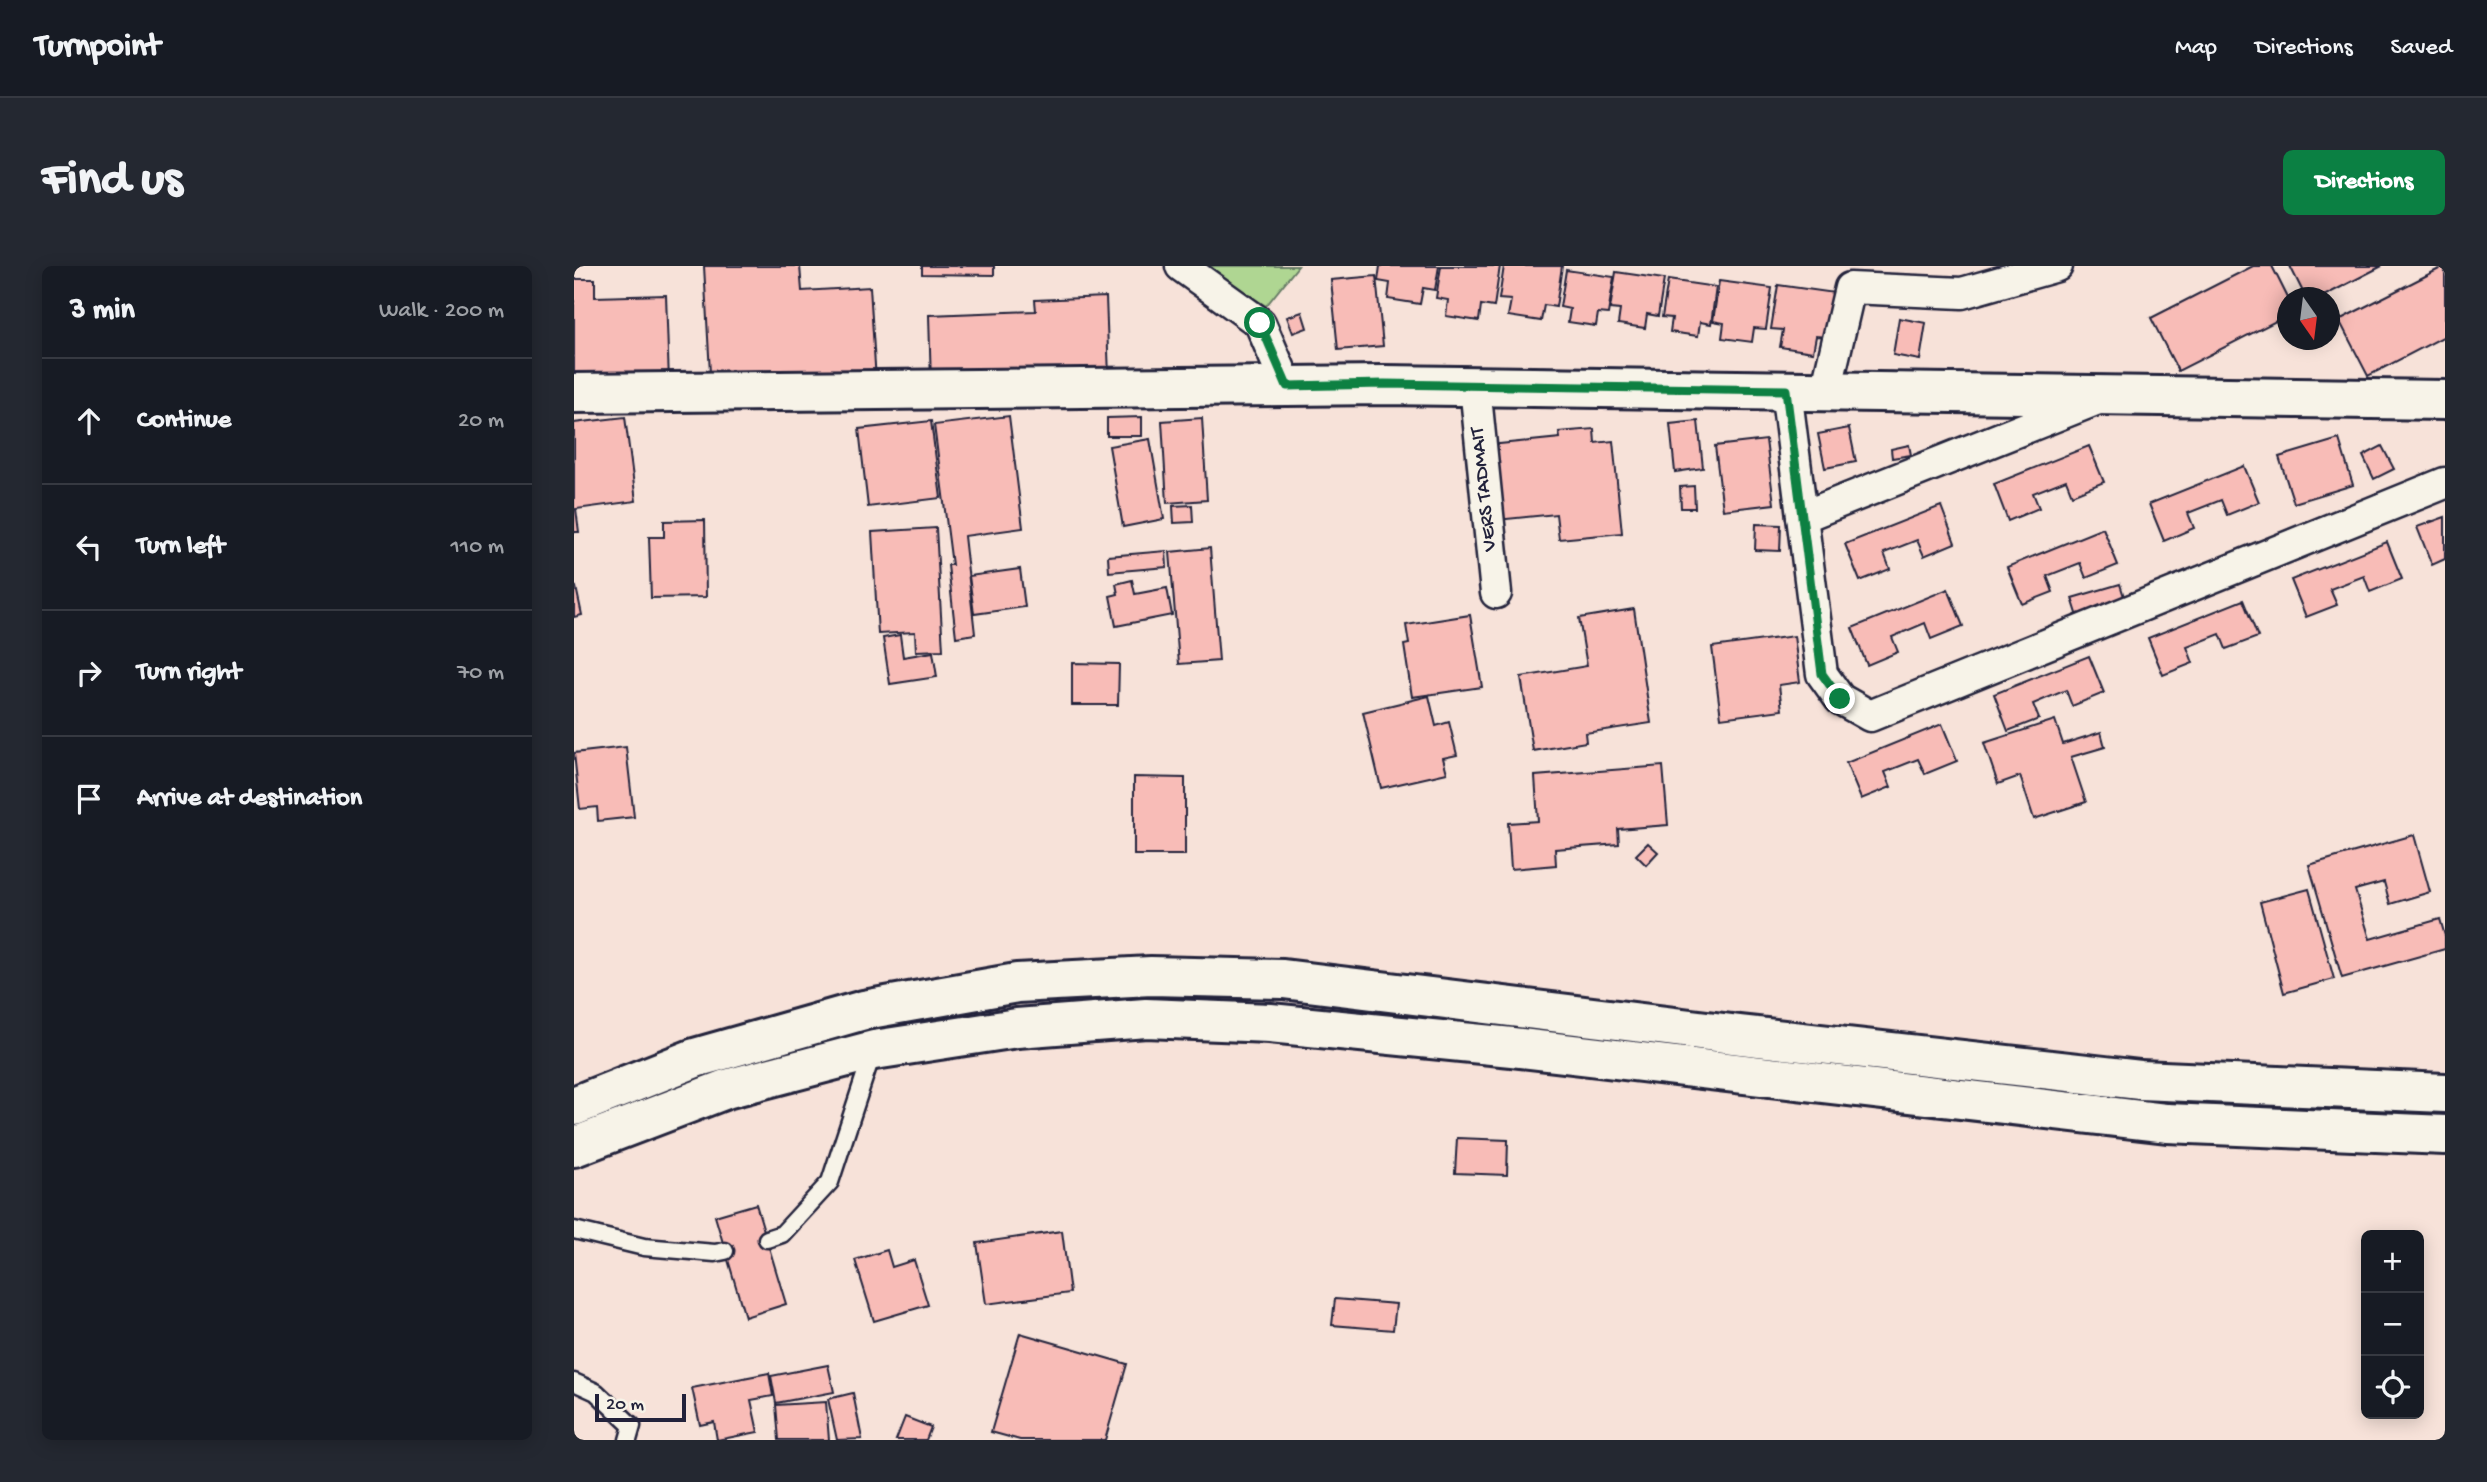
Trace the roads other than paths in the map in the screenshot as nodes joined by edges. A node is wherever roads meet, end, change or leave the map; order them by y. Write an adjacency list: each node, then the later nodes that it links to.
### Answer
1 (1181, 266): 4 (street)
2 (2057, 266): 3 (street)
3 (1849, 277): 7 (street)
4 (1287, 386): 5 (main road); 8 (main road)
5 (1475, 386): 6 (main road); 13 (street, VERS TADMAIT)
6 (1786, 390): 7 (main road); 12 (street)
7 (1826, 391): 9 (main road)
8 (574, 393)
9 (2109, 395): 10 (main road); 12 (street)
10 (2445, 400)
11 (2445, 483): 12 (street)
12 (1802, 517)
13 (1496, 593)
14 (874, 1050): 17 (main road); 18 (main road); 20 (lane)
15 (2445, 1093): 16 (main road)
16 (574, 1106)
17 (2445, 1135)
18 (574, 1147)
19 (574, 1230): 21 (lane)
20 (767, 1239)
21 (725, 1251)
22 (574, 1382): 23 (lane)
23 (628, 1440)

